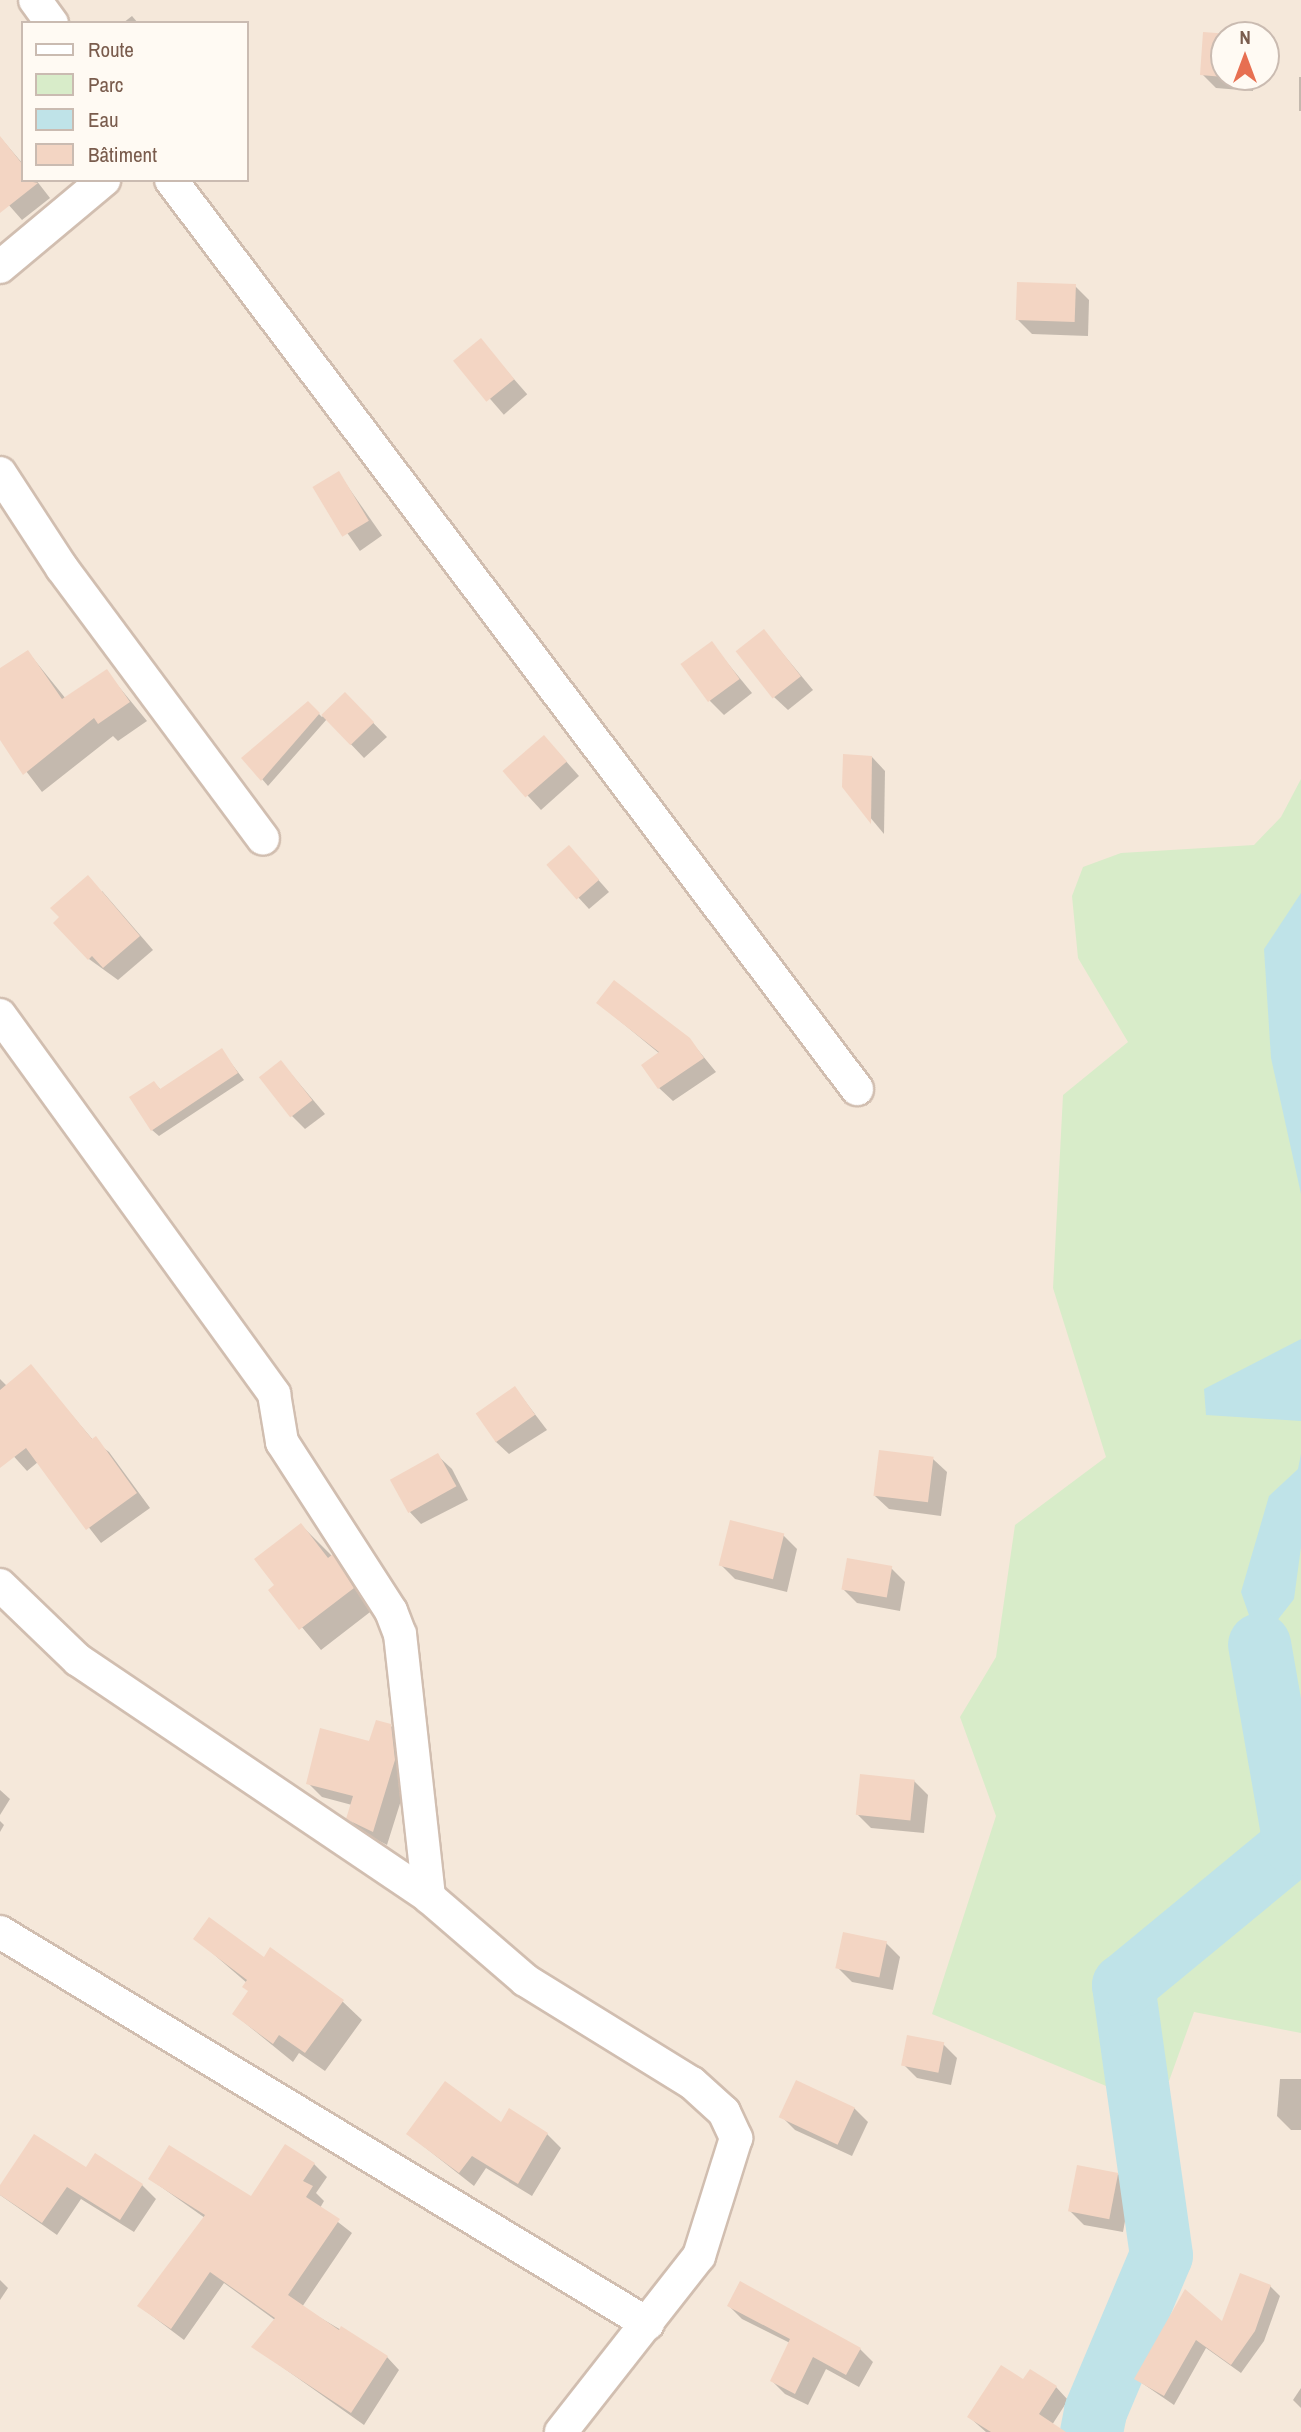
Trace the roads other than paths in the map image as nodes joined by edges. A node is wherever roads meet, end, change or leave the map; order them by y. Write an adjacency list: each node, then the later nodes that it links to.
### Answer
1 (35, 0): 2 (street)
2 (51, 21)
3 (102, 182): 5 (street)
4 (173, 182): 9 (street)
5 (0, 267)
6 (0, 473): 7 (street)
7 (263, 839)
8 (0, 1015): 11 (street)
9 (857, 1089)
10 (0, 1586): 11 (street)
11 (429, 1897): 13 (street)
12 (0, 1932): 13 (street)
13 (648, 2324): 14 (street)
14 (561, 2432)

